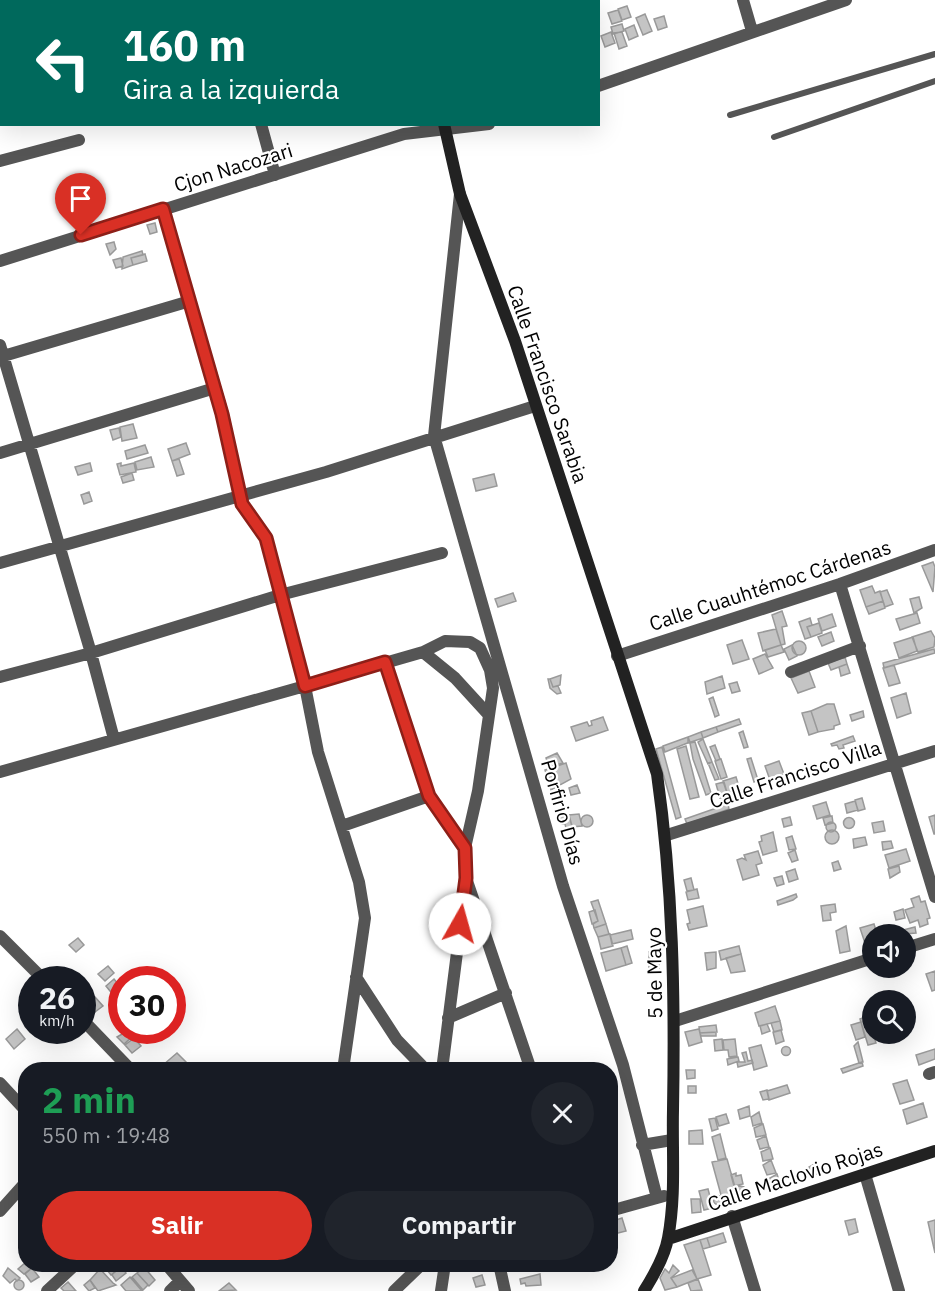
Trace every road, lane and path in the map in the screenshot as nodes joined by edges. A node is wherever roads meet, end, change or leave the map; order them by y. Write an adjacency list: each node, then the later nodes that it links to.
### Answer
1 (743, 0): 3 (street)
2 (846, 0): 3 (street)
3 (752, 31): 6 (street)
4 (935, 54): 7 (lane)
5 (935, 81): 11 (lane)
6 (600, 85)
7 (730, 115)
8 (262, 126): 14 (street)
9 (467, 126): 10 (street, Cjon Nacozari)
10 (445, 127): 14 (street, Cjon Nacozari); 15 (street, Calle Francisco Sarabia)
11 (774, 137)
12 (79, 140): 13 (street)
13 (0, 161)
14 (275, 175): 16 (street, Cjon Nacozari)
15 (460, 194): 21 (street, Calle Francisco Sarabia); 22 (street)
16 (163, 209): 17 (street, Cjon Nacozari); 18 (street)
17 (0, 261)
18 (190, 301): 19 (street); 20 (street)
19 (1, 352): 23 (street)
20 (215, 388): 23 (street); 25 (street)
21 (535, 406): 22 (street); 35 (street, Calle Francisco Sarabia)
22 (434, 436): 25 (street); 70 (street, Porfirio Días)
23 (29, 445): 24 (street); 26 (street)
24 (0, 453)
25 (241, 496): 26 (street); 31 (street)
26 (58, 546): 29 (street); 34 (street)
27 (935, 550): 30 (street, Calle Cuauhtémoc Cárdenas)
28 (442, 553): 31 (street)
29 (0, 563)
30 (840, 584): 32 (street); 35 (street, Calle Cuauhtémoc Cárdenas)
31 (280, 595): 34 (street); 39 (street)
32 (860, 646): 37 (street); 43 (street)
33 (423, 652): 36 (street); 40 (street); 40 (street)
34 (91, 653): 38 (street); 41 (street)
35 (617, 656): 47 (street, 5 de Mayo)
36 (385, 662): 39 (street); 45 (street)
37 (791, 672)
38 (0, 677)
39 (306, 690): 41 (street); 46 (street)
40 (487, 713): 48 (street)
41 (114, 739): 44 (street)
42 (935, 751): 43 (street, Calle Francisco Villa)
43 (896, 762): 47 (street, Calle Francisco Villa); 50 (street)
44 (0, 772)
45 (429, 796): 46 (street); 48 (street)
46 (342, 826): 56 (street)
47 (667, 835): 59 (street, 5 de Mayo)
48 (465, 848): 49 (street)
49 (466, 878): 57 (street); 58 (street)
50 (935, 897)
51 (3, 939): 55 (street)
52 (935, 939): 53 (street)
53 (916, 945)
54 (862, 962): 59 (street)
55 (30, 966)
56 (356, 977): 62 (street); 63 (street)
57 (506, 993): 58 (street); 65 (street)
58 (448, 1018): 64 (street)
59 (675, 1021): 69 (street, 5 de Mayo)
60 (96, 1034): 61 (street)
61 (123, 1062)
62 (344, 1062)
63 (418, 1062)
64 (443, 1062)
65 (528, 1062)
66 (0, 1083): 67 (street)
67 (5, 1097): 68 (street)
68 (18, 1106)
69 (672, 1140): 70 (street); 74 (street, 5 de Mayo)
70 (642, 1145): 75 (street, Porfirio Días)
71 (935, 1151): 72 (street, Calle Maclovio Rojas)
72 (865, 1174): 78 (street, Calle Maclovio Rojas); 94 (street)
73 (18, 1191): 77 (street)
74 (672, 1194): 75 (street); 79 (street, 5 de Mayo)
75 (657, 1198): 76 (street)
76 (618, 1209)
77 (0, 1211)
78 (732, 1216): 79 (street, Calle Maclovio Rojas); 93 (street)
79 (668, 1239): 92 (street, 5 de Mayo)
80 (67, 1272): 86 (street)
81 (173, 1272): 85 (street)
82 (413, 1272): 89 (street)
83 (444, 1272): 90 (street)
84 (501, 1272): 91 (street)
85 (180, 1281): 87 (street); 88 (street)
86 (47, 1291)
87 (170, 1291)
88 (189, 1291)
89 (393, 1291)
90 (441, 1291)
91 (505, 1291)
92 (644, 1291)
93 (755, 1291)
94 (899, 1291)

